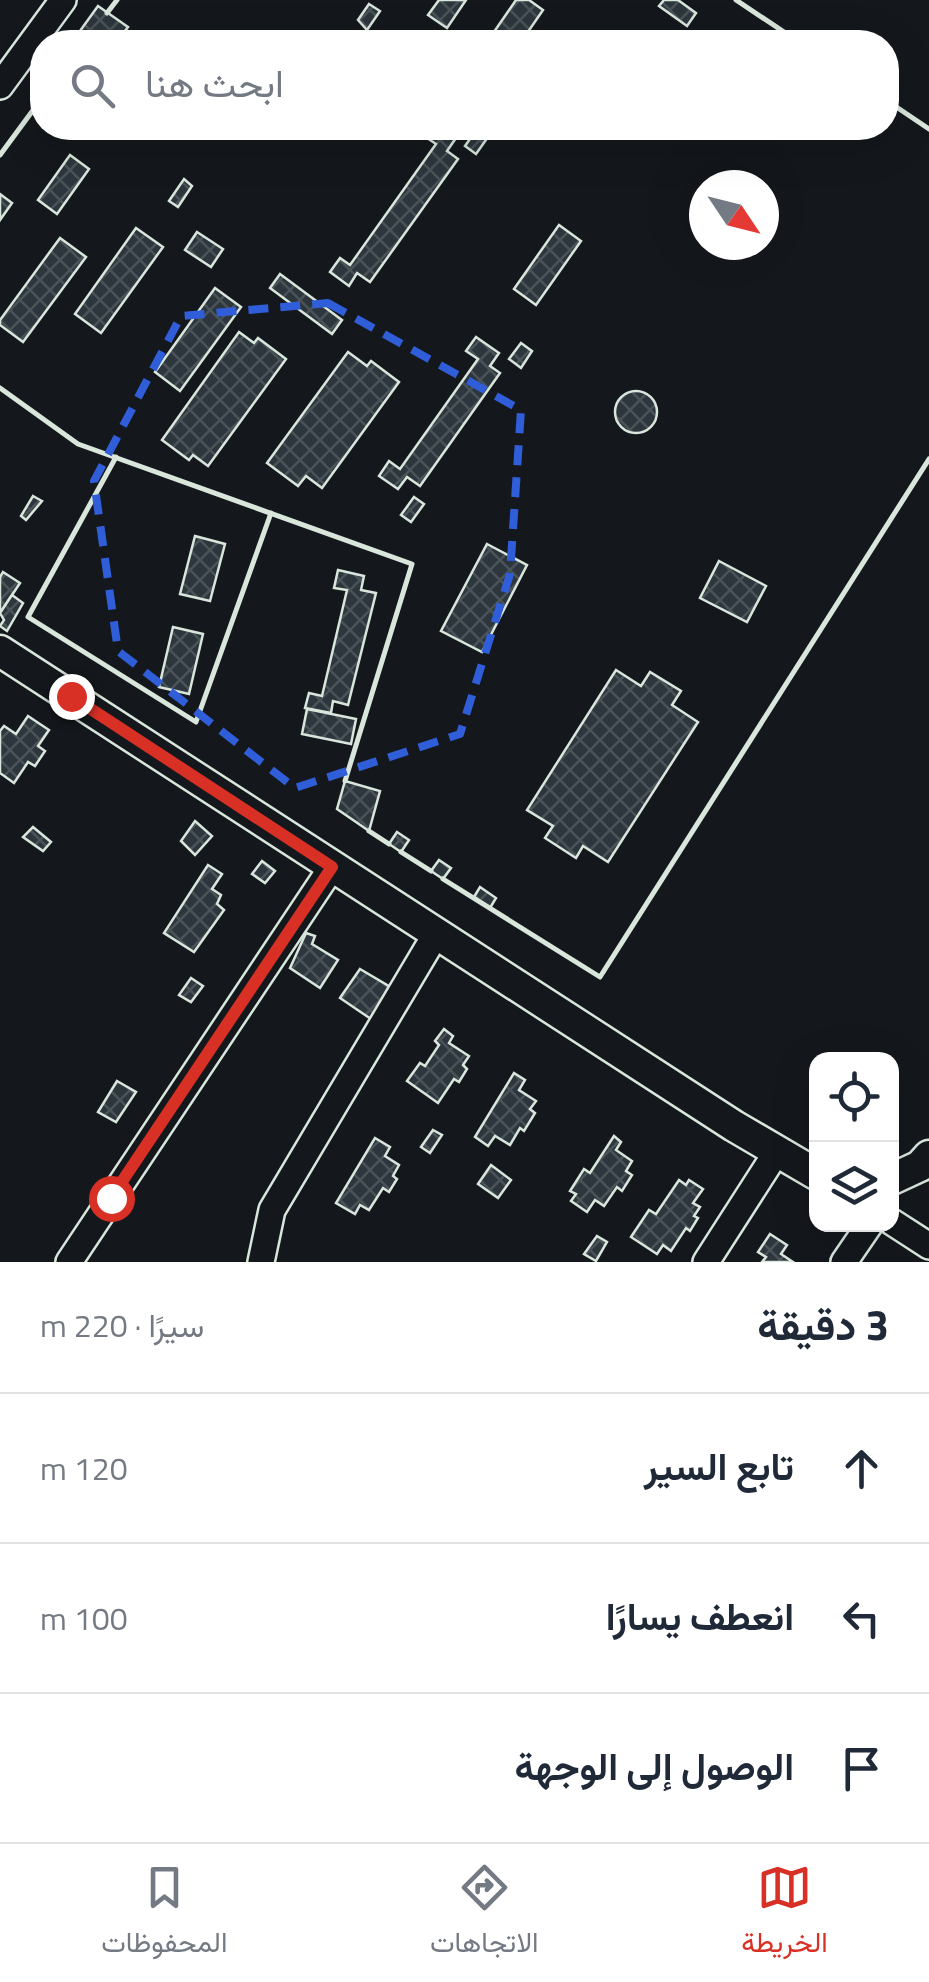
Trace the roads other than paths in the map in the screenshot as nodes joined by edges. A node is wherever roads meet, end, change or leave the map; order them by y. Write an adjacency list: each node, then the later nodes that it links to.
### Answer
1 (63, 0): 2 (street)
2 (41, 30)
3 (30, 45): 4 (street)
4 (0, 86)
5 (0, 651): 6 (main road)
6 (332, 867): 7 (main road); 15 (street)
7 (436, 934): 8 (main road); 16 (street)
8 (776, 1153): 10 (main road); 17 (street)
9 (929, 1156): 11 (main road)
10 (809, 1170)
11 (899, 1176)
12 (899, 1227): 14 (street)
13 (865, 1232): 18 (street)
14 (929, 1246)
15 (69, 1262)
16 (261, 1262)
17 (706, 1262)
18 (844, 1262)

